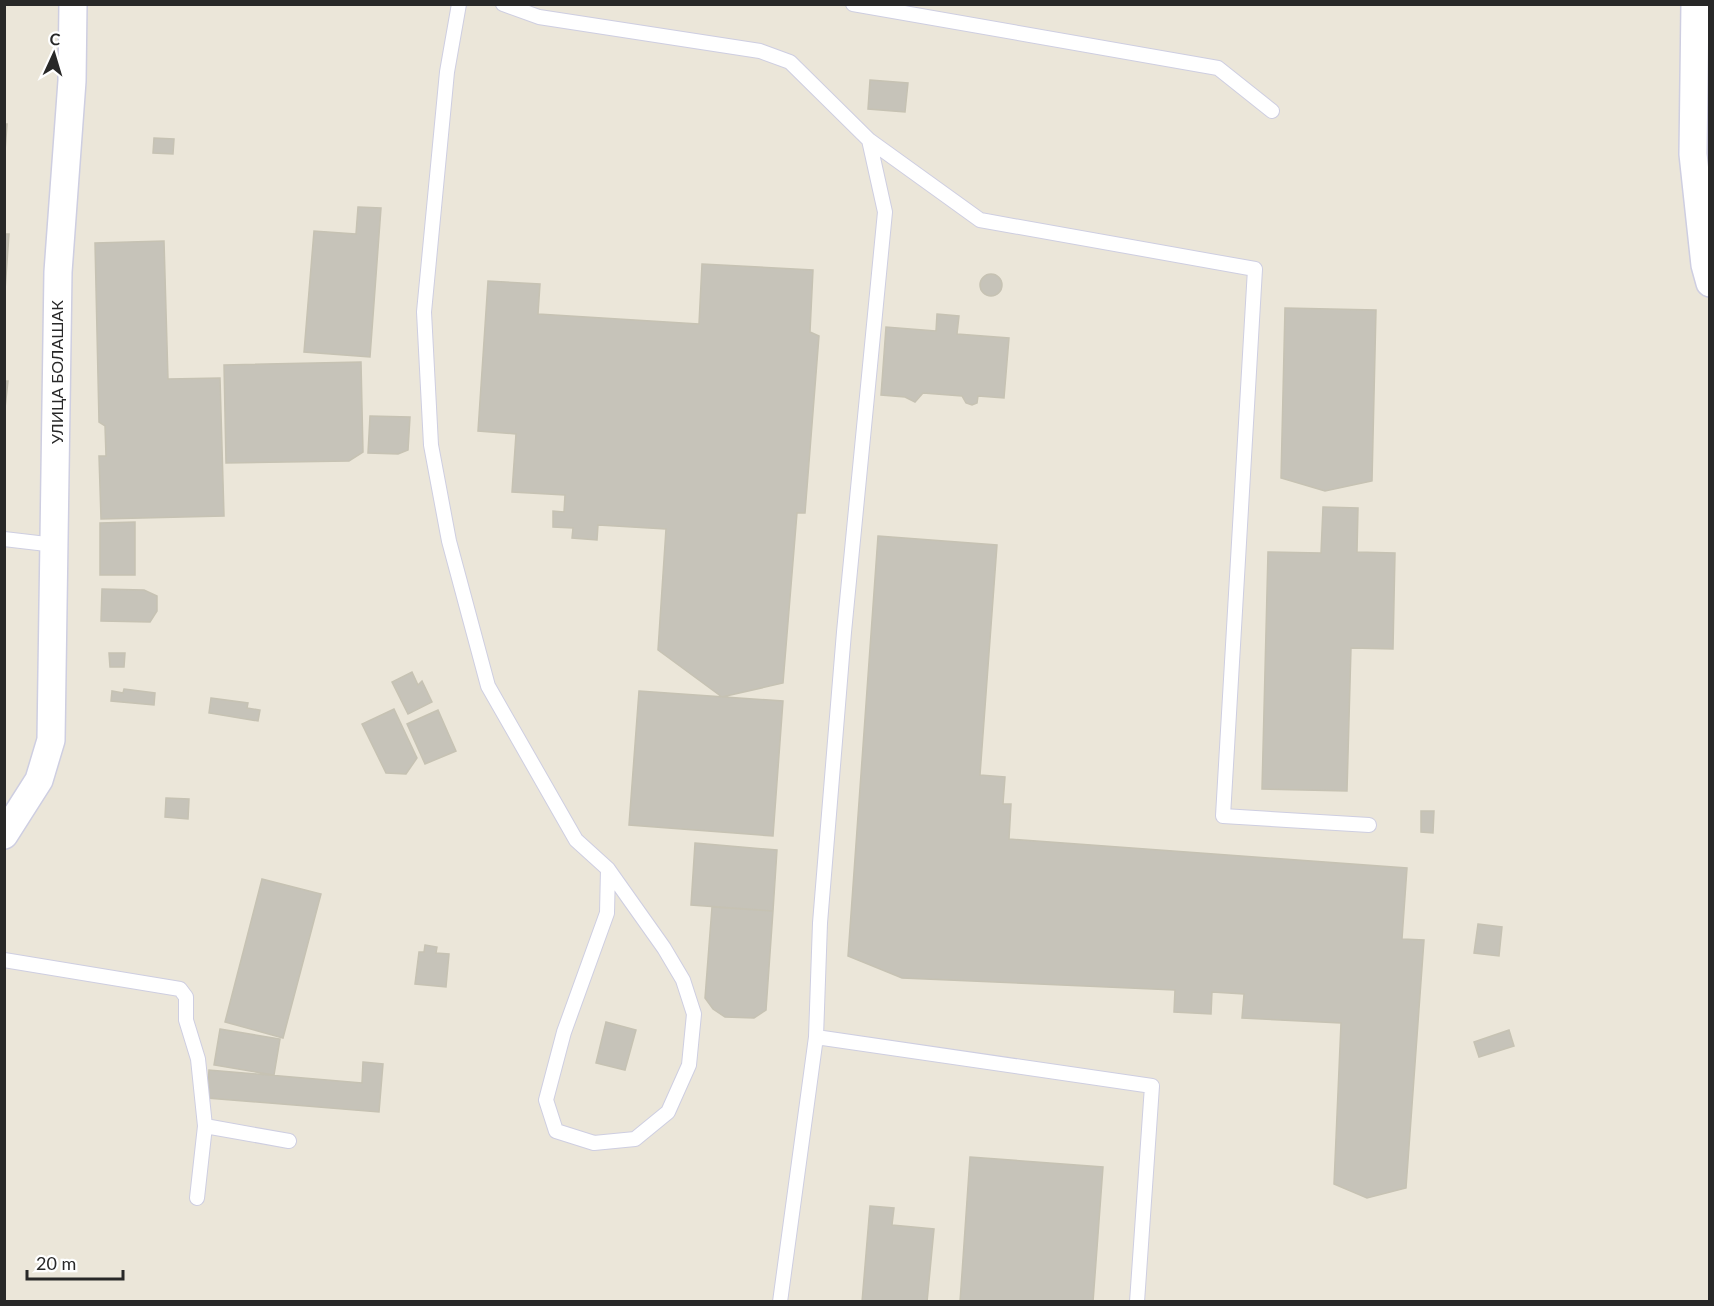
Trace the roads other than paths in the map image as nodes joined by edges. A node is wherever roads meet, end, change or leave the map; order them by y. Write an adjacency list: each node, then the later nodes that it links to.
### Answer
1 (73, 4): 11 (street, УЛИЦА БОЛАШАК)
2 (459, 4): 14 (lane)
3 (503, 4): 8 (lane)
4 (853, 4): 7 (lane)
5 (1695, 4): 6 (street)
6 (1702, 56): 9 (street)
7 (1272, 111)
8 (869, 140): 12 (lane); 16 (lane)
9 (1710, 283)
10 (4, 539): 11 (lane)
11 (56, 545): 13 (street, УЛИЦА БОЛАШАК)
12 (1369, 825)
13 (4, 835)
14 (608, 869): 14 (lane)
15 (4, 960): 17 (lane)
16 (816, 1036): 20 (lane); 21 (lane)
17 (205, 1126): 18 (lane); 19 (lane)
18 (289, 1141)
19 (197, 1198)
20 (780, 1302)
21 (1137, 1302)

